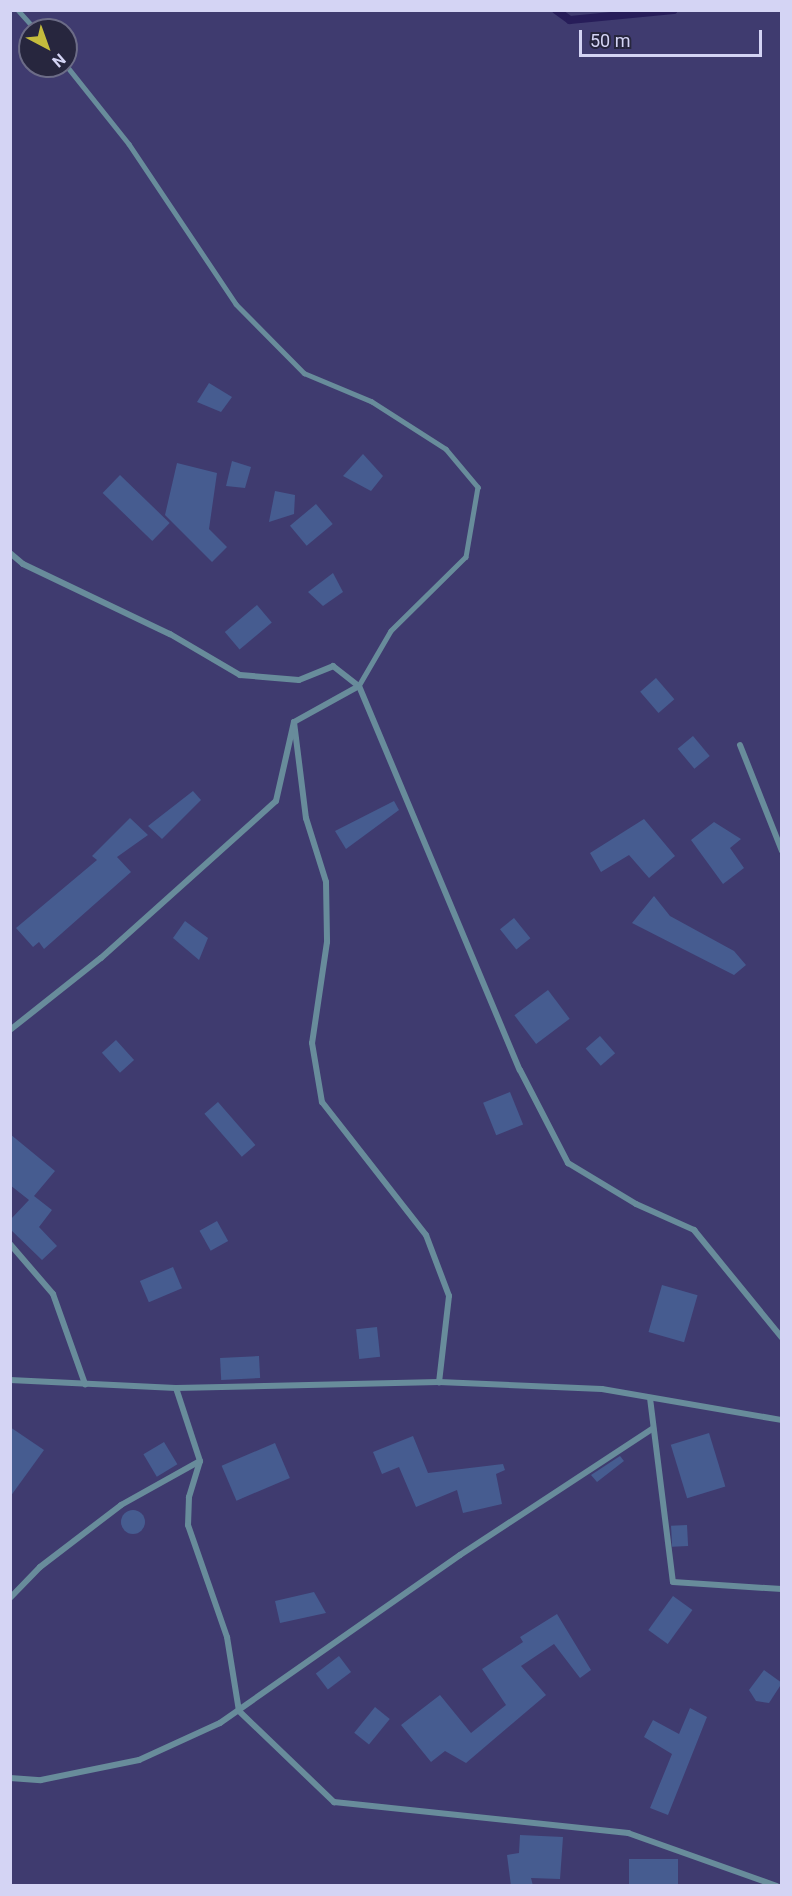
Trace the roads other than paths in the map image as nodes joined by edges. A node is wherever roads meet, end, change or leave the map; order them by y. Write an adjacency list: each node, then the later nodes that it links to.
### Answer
1 (76, 78): 3 (lane)
2 (10, 553): 3 (street)
3 (359, 686): 4 (street); 9 (street)
4 (294, 722): 7 (street); 11 (street)
5 (740, 745): 6 (street)
6 (782, 851)
7 (10, 1030)
8 (10, 1244): 12 (street)
9 (782, 1338)
10 (10, 1380): 12 (street)
11 (439, 1382): 13 (street); 14 (street)
12 (85, 1384): 13 (street)
13 (176, 1388): 17 (street)
14 (650, 1398): 15 (street); 16 (street)
15 (782, 1420)
16 (653, 1428): 18 (street); 20 (street)
17 (200, 1461): 19 (street); 20 (street)
18 (782, 1589)
19 (10, 1598)
20 (239, 1711): 21 (street); 22 (street)
21 (10, 1778)
22 (777, 1886)

